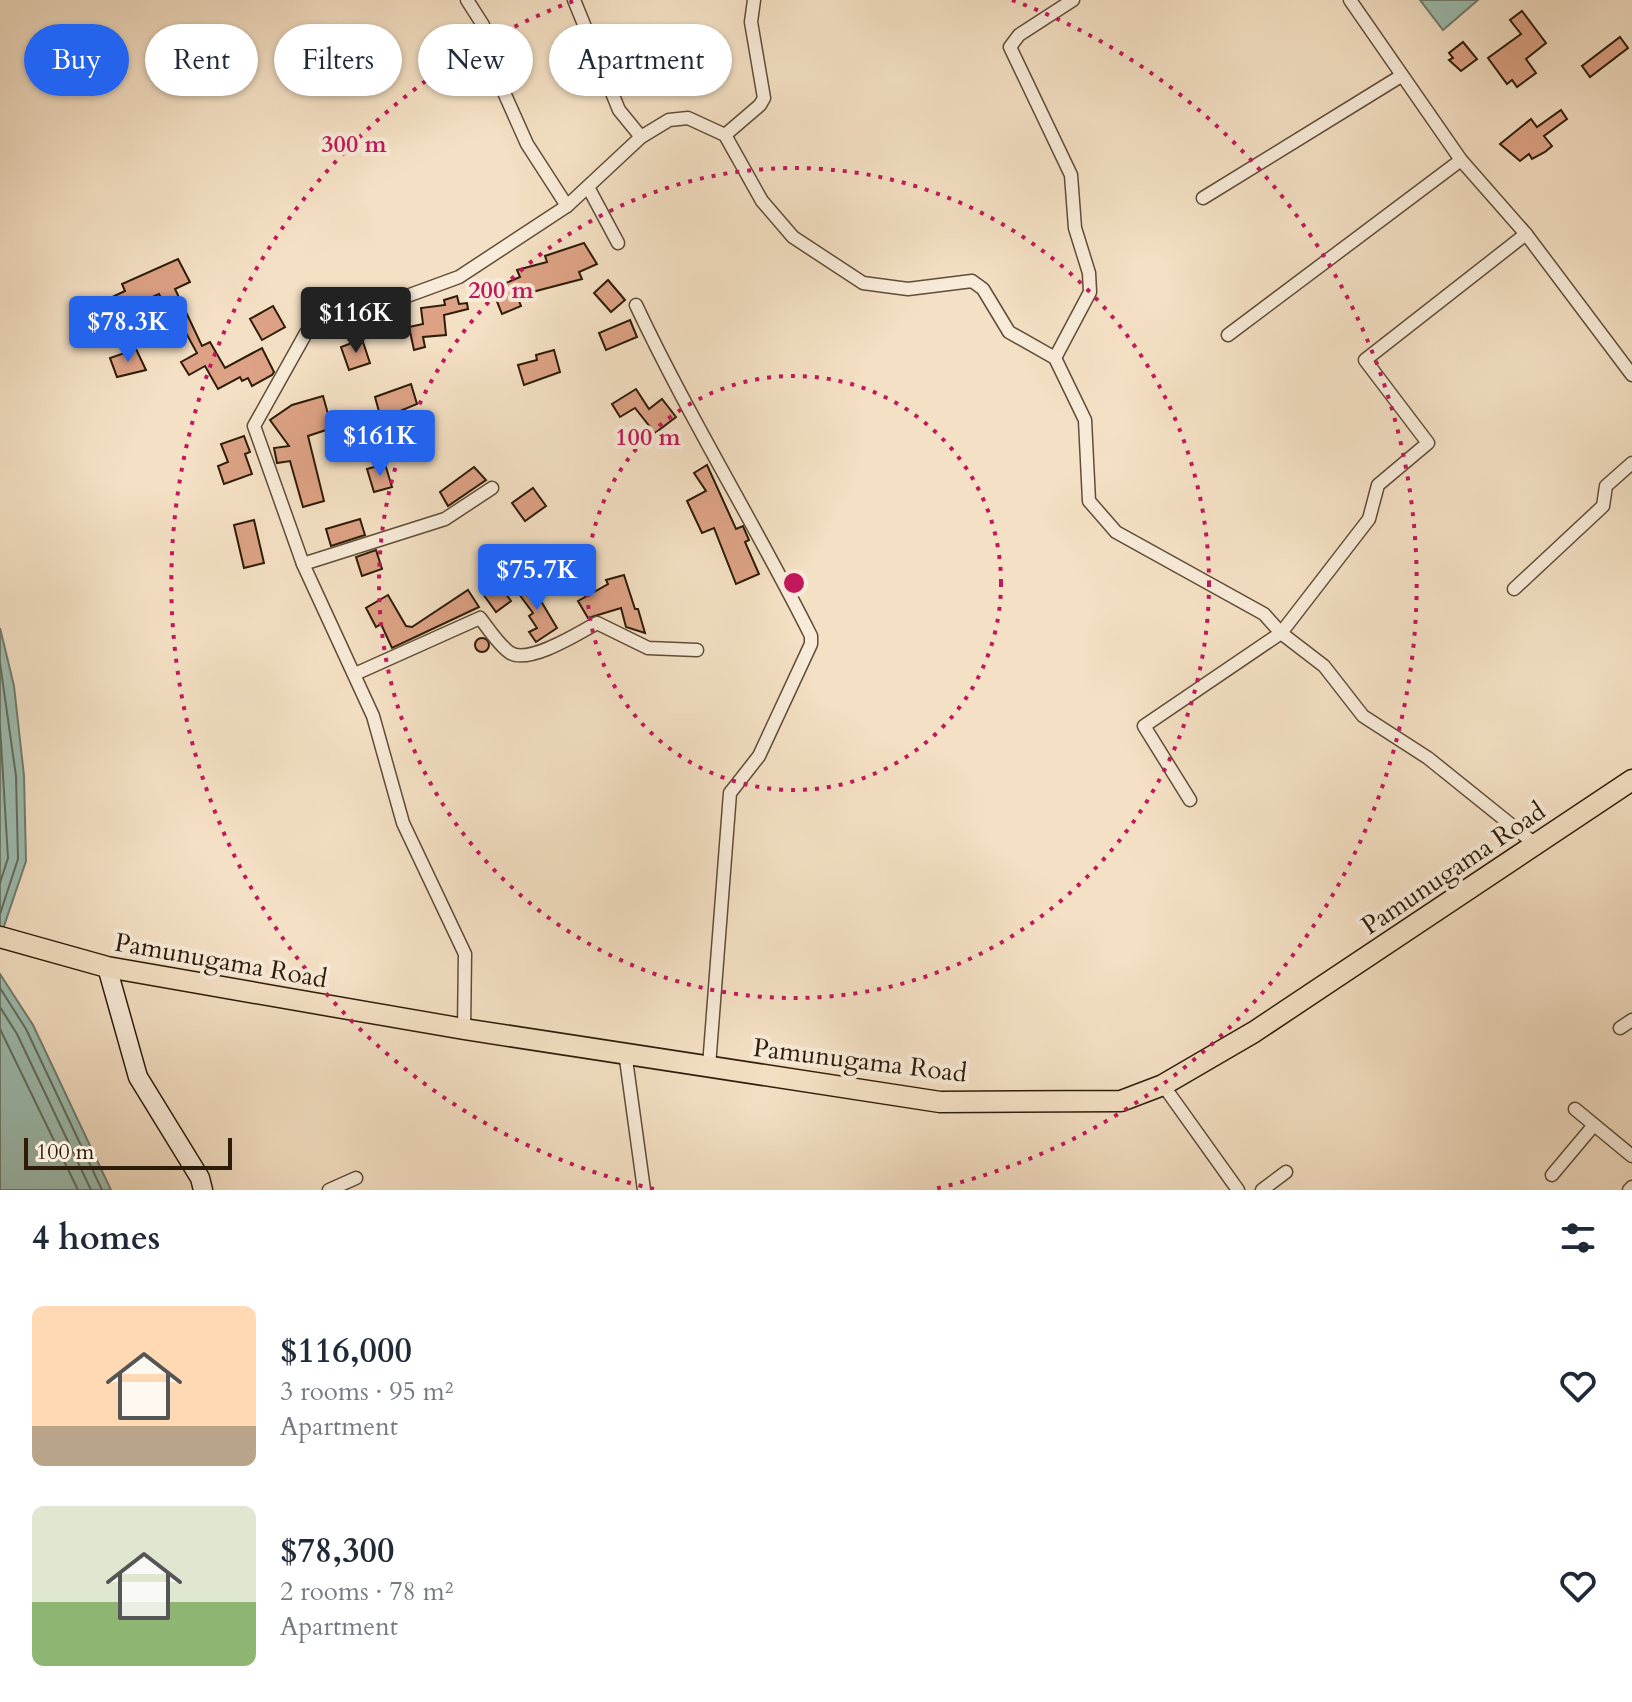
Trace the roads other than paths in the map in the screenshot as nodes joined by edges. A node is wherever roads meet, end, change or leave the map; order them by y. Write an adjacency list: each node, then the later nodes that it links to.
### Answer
1 (467, 0): 12 (street)
2 (574, 0): 8 (street)
3 (754, 0): 7 (street)
4 (1073, 0): 17 (street)
5 (1350, 0): 6 (street)
6 (1401, 76): 9 (street); 11 (street)
7 (725, 135): 8 (street); 17 (street)
8 (641, 137): 10 (street)
9 (1461, 160): 13 (street); 16 (street)
10 (588, 187): 12 (street); 14 (street)
11 (1203, 198)
12 (567, 206): 21 (street)
13 (1526, 234): 18 (street); 23 (street)
14 (618, 243)
15 (636, 305): 35 (street)
16 (1228, 335)
17 (1055, 358): 23 (street)
18 (1632, 375)
19 (1632, 463): 22 (street)
20 (492, 488): 21 (street)
21 (303, 564): 25 (street)
22 (1514, 589)
23 (1281, 633): 27 (street); 28 (street)
24 (697, 650): 25 (street)
25 (355, 674): 33 (street)
26 (1632, 780): 28 (main road, Pamunugama Road)
27 (1190, 800)
28 (1535, 844): 36 (main road, Pamunugama Road)
29 (3, 938): 30 (main road, Pamunugama Road)
30 (107, 967): 33 (main road, Pamunugama Road); 44 (street)
31 (1632, 1020): 32 (street)
32 (1620, 1028)
33 (464, 1029): 34 (main road, Pamunugama Road)
34 (625, 1052): 35 (main road, Pamunugama Road); 43 (street)
35 (709, 1066): 36 (main road, Pamunugama Road)
36 (1163, 1085): 46 (street)
37 (1575, 1109): 38 (street)
38 (1594, 1125): 39 (street); 41 (street)
39 (1632, 1156)
40 (1286, 1172): 47 (street)
41 (1552, 1175)
42 (356, 1178): 45 (street)
43 (639, 1188)
44 (203, 1190)
45 (329, 1190)
46 (1238, 1190)
47 (1262, 1190)

